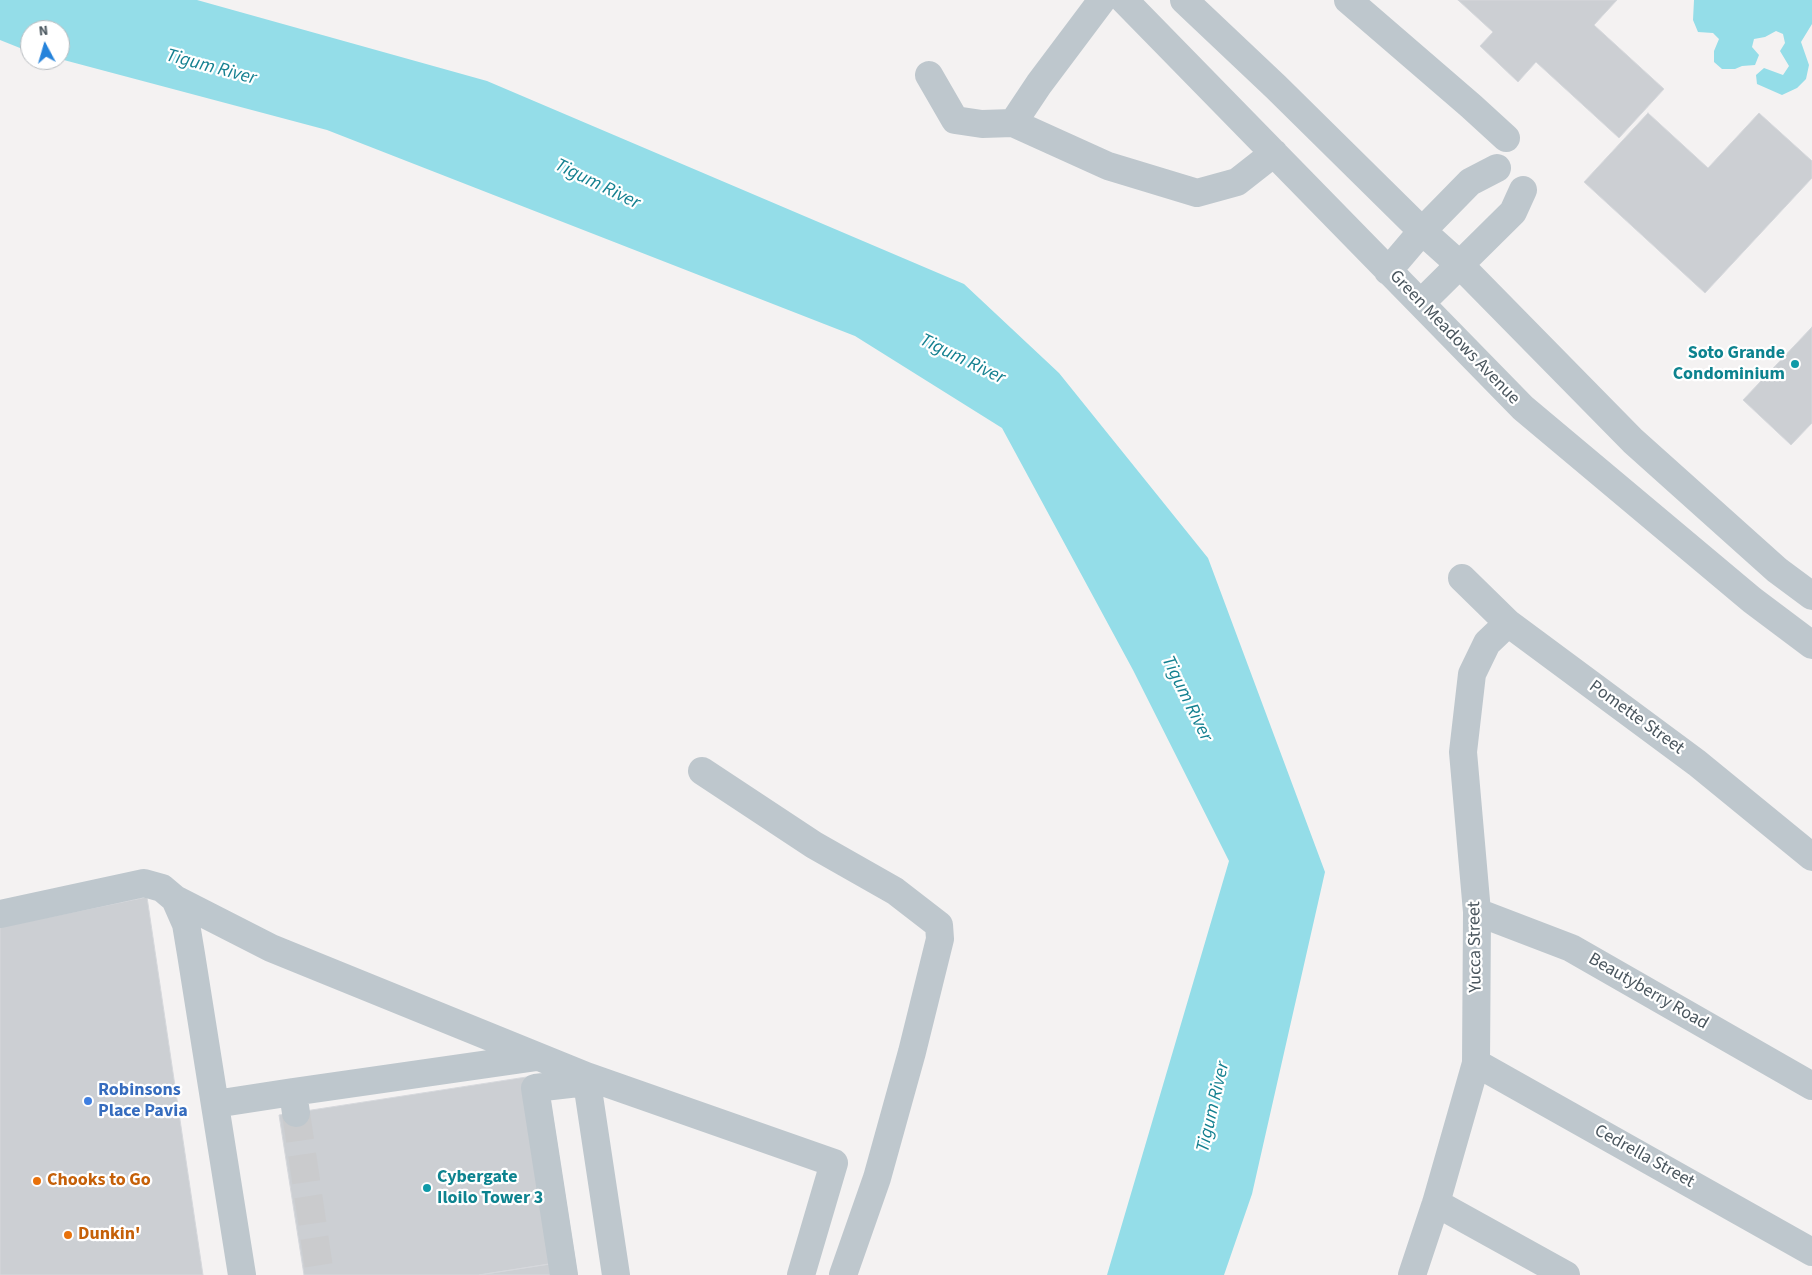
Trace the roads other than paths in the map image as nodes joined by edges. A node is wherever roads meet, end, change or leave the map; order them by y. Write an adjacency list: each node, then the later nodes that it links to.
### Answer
1 (1102, 0): 6 (street)
2 (1124, 0): 8 (street, Green Meadows Avenue)
3 (1184, 0): 11 (street)
4 (1348, 0): 7 (street)
5 (929, 75): 6 (street)
6 (1013, 123): 8 (street)
7 (1506, 138)
8 (1274, 154): 13 (street, Green Meadows Avenue)
9 (1497, 168): 11 (street)
10 (1523, 190): 12 (street)
11 (1422, 231): 12 (street); 13 (street)
12 (1460, 265): 14 (street); 16 (street)
13 (1388, 271): 14 (street, Green Meadows Avenue)
14 (1421, 303): 18 (street, Green Meadows Avenue)
15 (1462, 578): 17 (street, Pomette Street)
16 (1812, 596)
17 (1508, 623): 20 (street, Pomette Street); 22 (street, Yucca Street)
18 (1812, 645)
19 (702, 771): 35 (street)
20 (1812, 857)
21 (175, 899): 23 (street); 24 (street); 28 (street)
22 (1477, 912): 25 (street, Yucca Street); 27 (street, Beautyberry Road)
23 (0, 914)
24 (539, 1056): 26 (street); 28 (street)
25 (1476, 1063): 29 (street, Yucca Street); 30 (street, Cedrella Street)
26 (587, 1079): 32 (street); 33 (street); 34 (street)
27 (1812, 1086)
28 (215, 1104): 31 (street)
29 (1436, 1203): 36 (street, Yucca Street); 37 (street)
30 (1812, 1252)
31 (242, 1275)
32 (564, 1275)
33 (616, 1275)
34 (801, 1275)
35 (844, 1275)
36 (1412, 1275)
37 (1566, 1275)

